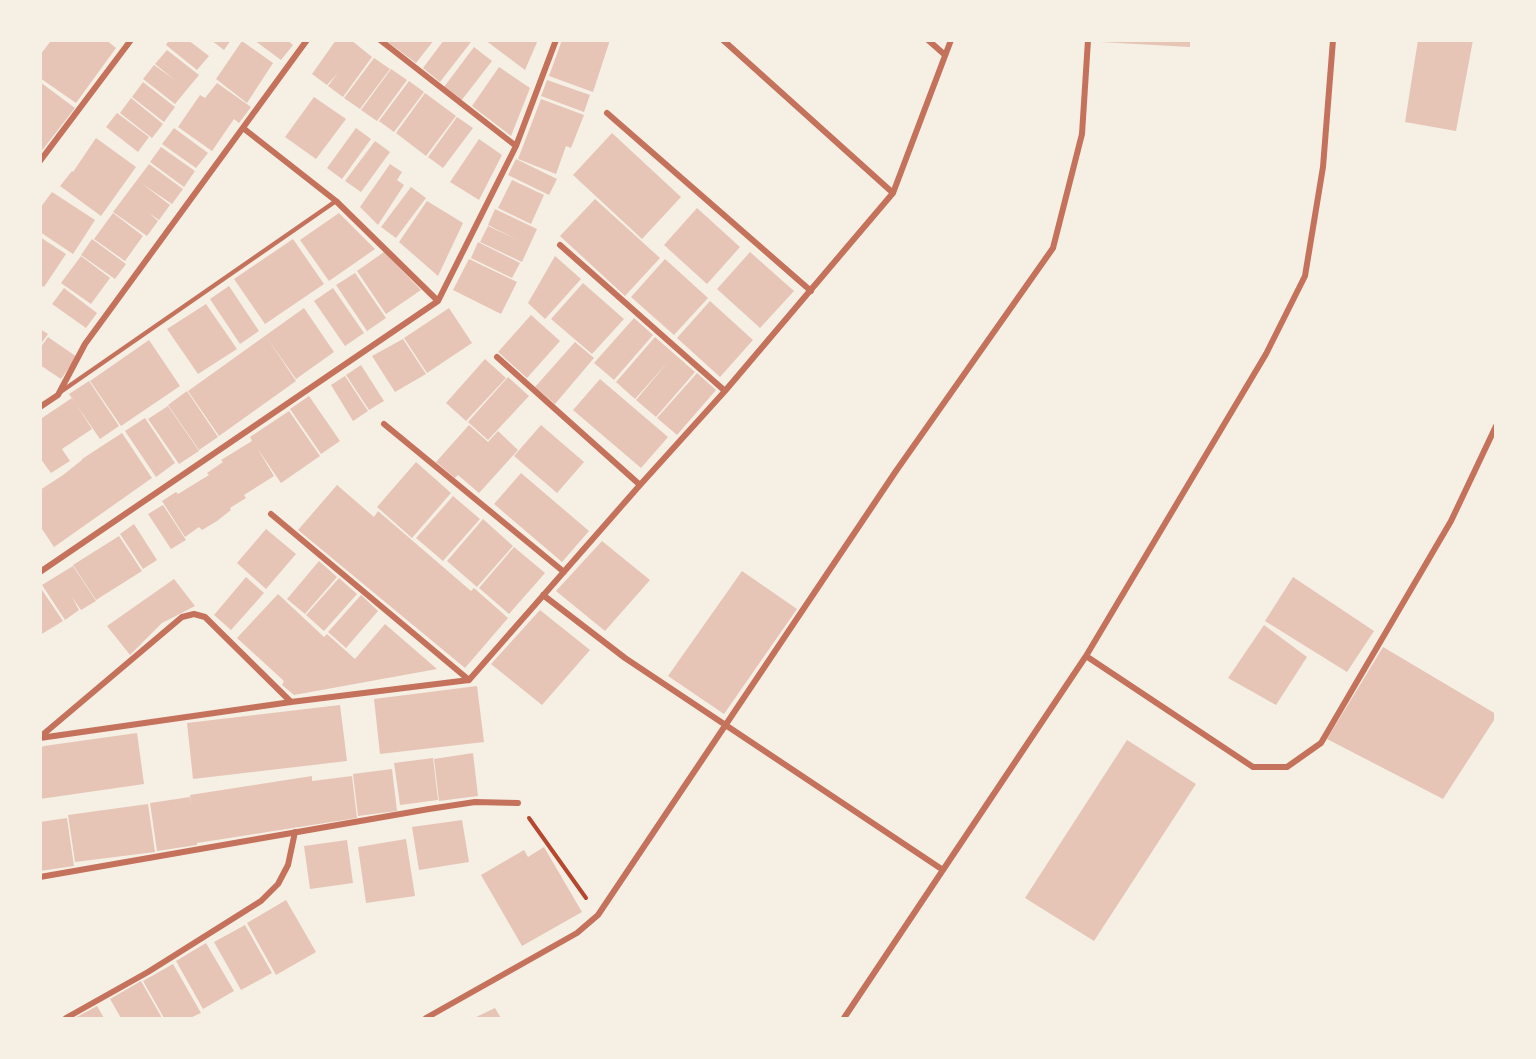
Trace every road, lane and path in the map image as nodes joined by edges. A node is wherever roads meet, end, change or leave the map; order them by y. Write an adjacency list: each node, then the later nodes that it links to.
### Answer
1 (131, 40): 14 (street)
2 (307, 40): 12 (street)
3 (380, 40): 13 (street)
4 (556, 40): 13 (street)
5 (723, 40): 15 (street)
6 (928, 40): 10 (street)
7 (951, 40): 10 (street)
8 (1088, 40): 34 (street)
9 (1333, 40): 31 (street)
10 (945, 55): 15 (street)
11 (607, 113): 18 (street)
12 (243, 128): 16 (street); 22 (street)
13 (516, 146): 19 (street)
14 (40, 161)
15 (893, 193): 18 (street)
16 (336, 201): 19 (street); 22 (lane)
17 (560, 245): 21 (street)
18 (811, 291): 21 (street)
19 (438, 301): 28 (street)
20 (496, 357): 26 (street)
21 (725, 391): 26 (street)
22 (58, 395): 23 (street)
23 (40, 407)
24 (384, 424): 29 (street)
25 (1496, 426): 31 (street)
26 (640, 485): 29 (street)
27 (271, 514): 32 (street)
28 (40, 572)
29 (564, 572): 30 (street)
30 (543, 595): 32 (street); 34 (street)
31 (1086, 656): 39 (street)
32 (470, 680): 33 (street)
33 (291, 702): 35 (street); 35 (street)
34 (724, 725): 39 (street); 41 (street)
35 (40, 737)
36 (518, 803): 37 (street)
37 (295, 832): 40 (street); 42 (street)
38 (545, 840): 41 (path)
39 (943, 870): 44 (street)
40 (40, 877)
41 (598, 915): 43 (street)
42 (66, 1018)
43 (426, 1018)
44 (844, 1018)

